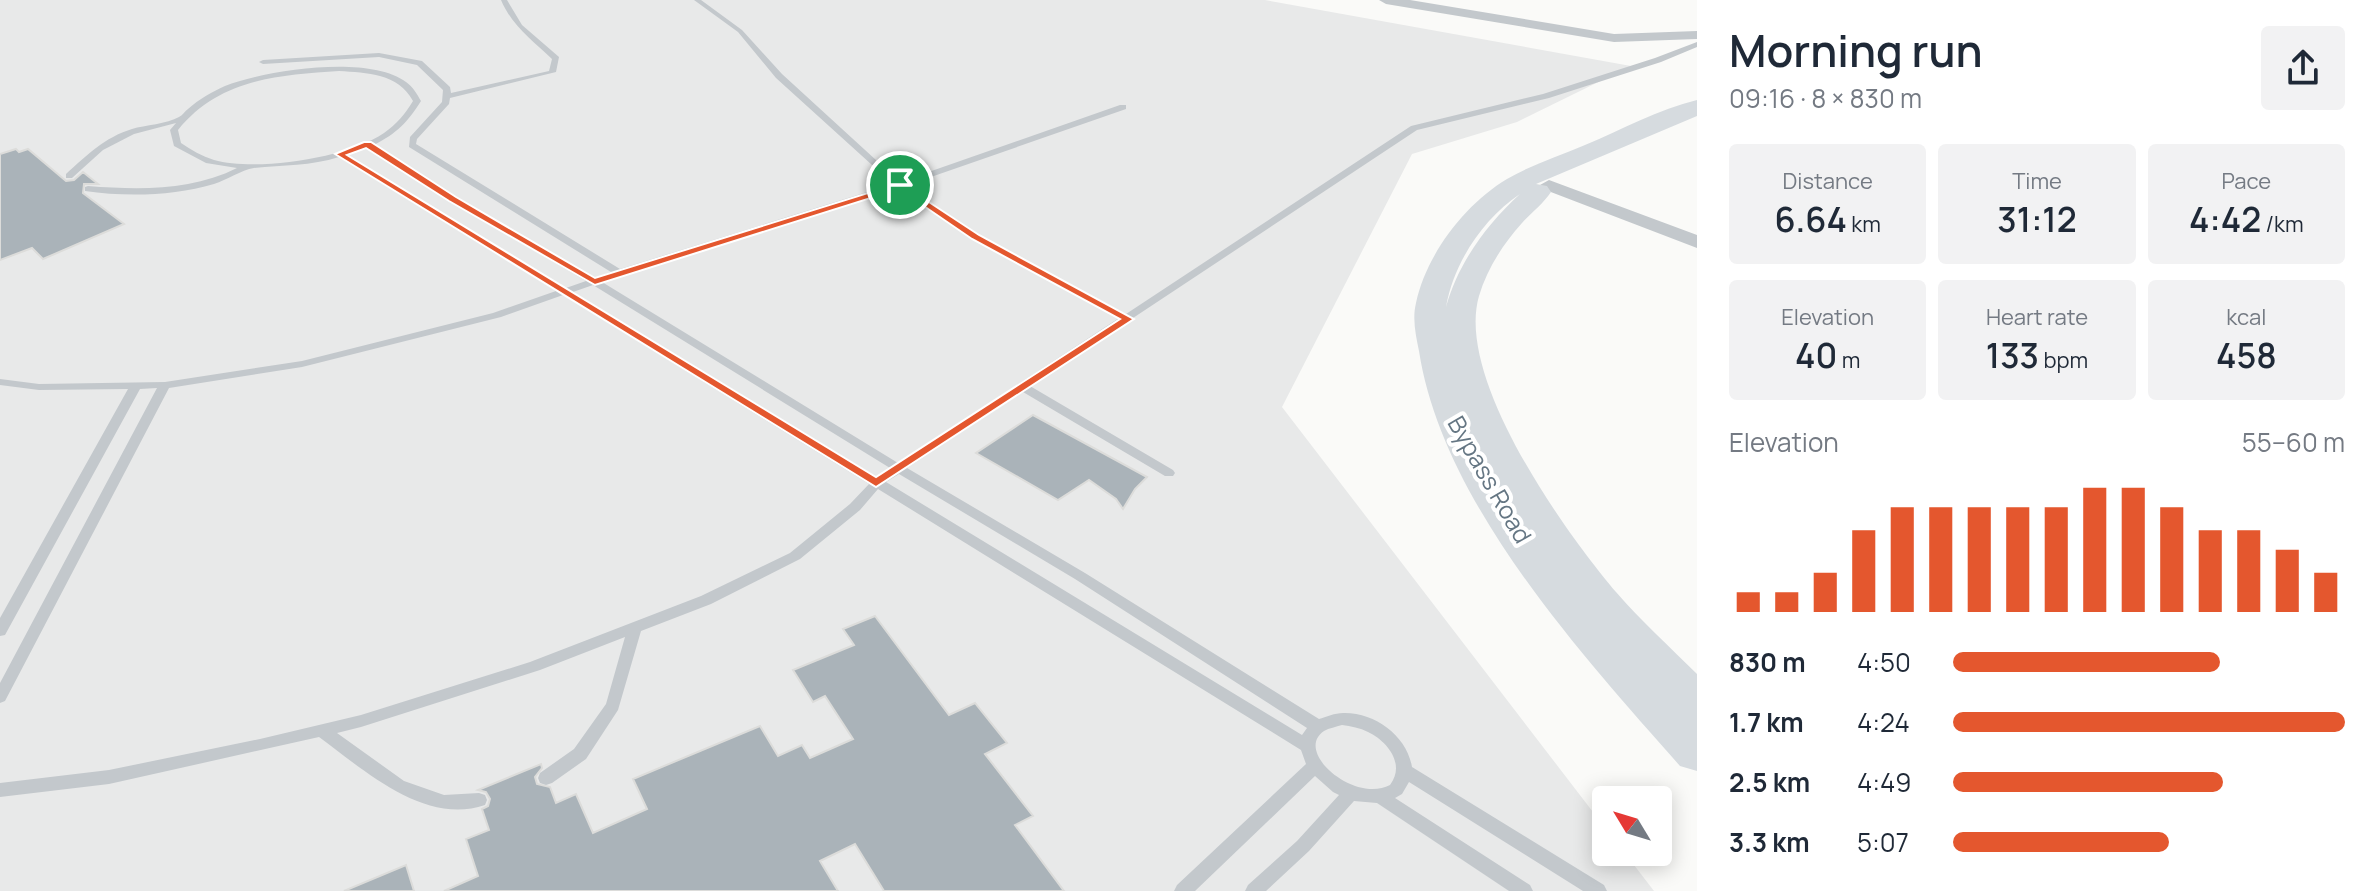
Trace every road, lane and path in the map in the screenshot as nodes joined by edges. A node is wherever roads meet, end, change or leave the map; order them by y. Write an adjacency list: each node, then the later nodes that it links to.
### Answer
1 (504, 0): 7 (lane)
2 (697, 0): 16 (lane)
3 (1386, 0): 4 (street)
4 (1697, 35)
5 (1697, 44): 23 (lane)
6 (263, 62): 7 (lane)
7 (447, 96): 20 (lane)
8 (1123, 107): 16 (lane)
9 (1697, 107): 40 (main road, Bypass Road)
10 (181, 119): 12 (lane); 14 (lane); 15 (lane)
11 (1697, 122): 17 (main road, Bypass Road)
12 (367, 144): 13 (lane); 21 (lane)
13 (340, 154): 14 (lane); 22 (lane)
14 (249, 165): 18 (lane)
15 (69, 176)
16 (900, 185): 20 (lane); 23 (lane)
17 (1549, 185): 19 (street); 36 (main road, Bypass Road)
18 (88, 189)
19 (1697, 242)
20 (620, 273): 21 (lane)
21 (595, 282): 22 (lane); 28 (lane)
22 (566, 292): 26 (lane); 30 (lane)
23 (1128, 319): 27 (lane)
24 (0, 382): 25 (lane)
25 (136, 385): 26 (lane); 34 (lane)
26 (165, 385): 35 (lane)
27 (1023, 387): 28 (lane); 29 (lane)
28 (898, 468): 30 (lane); 31 (lane)
29 (1169, 473)
30 (876, 483): 32 (lane); 33 (lane)
31 (1018, 539): 32 (lane); 37 (lane)
32 (994, 555): 39 (lane)
33 (634, 630): 38 (lane); 43 (lane)
34 (0, 631)
35 (0, 697)
36 (1697, 703)
37 (1317, 726): 39 (lane); 42 (lane)
38 (321, 730): 44 (lane); 47 (lane)
39 (1307, 746): 41 (lane)
40 (1697, 752)
41 (1314, 767): 45 (lane); 48 (lane)
42 (1406, 772): 46 (lane); 51 (lane)
43 (546, 778)
44 (0, 790)
45 (1350, 794): 46 (lane); 49 (lane)
46 (1380, 797): 50 (lane)
47 (479, 800)
48 (1183, 891)
49 (1254, 891)
50 (1524, 891)
51 (1598, 891)

